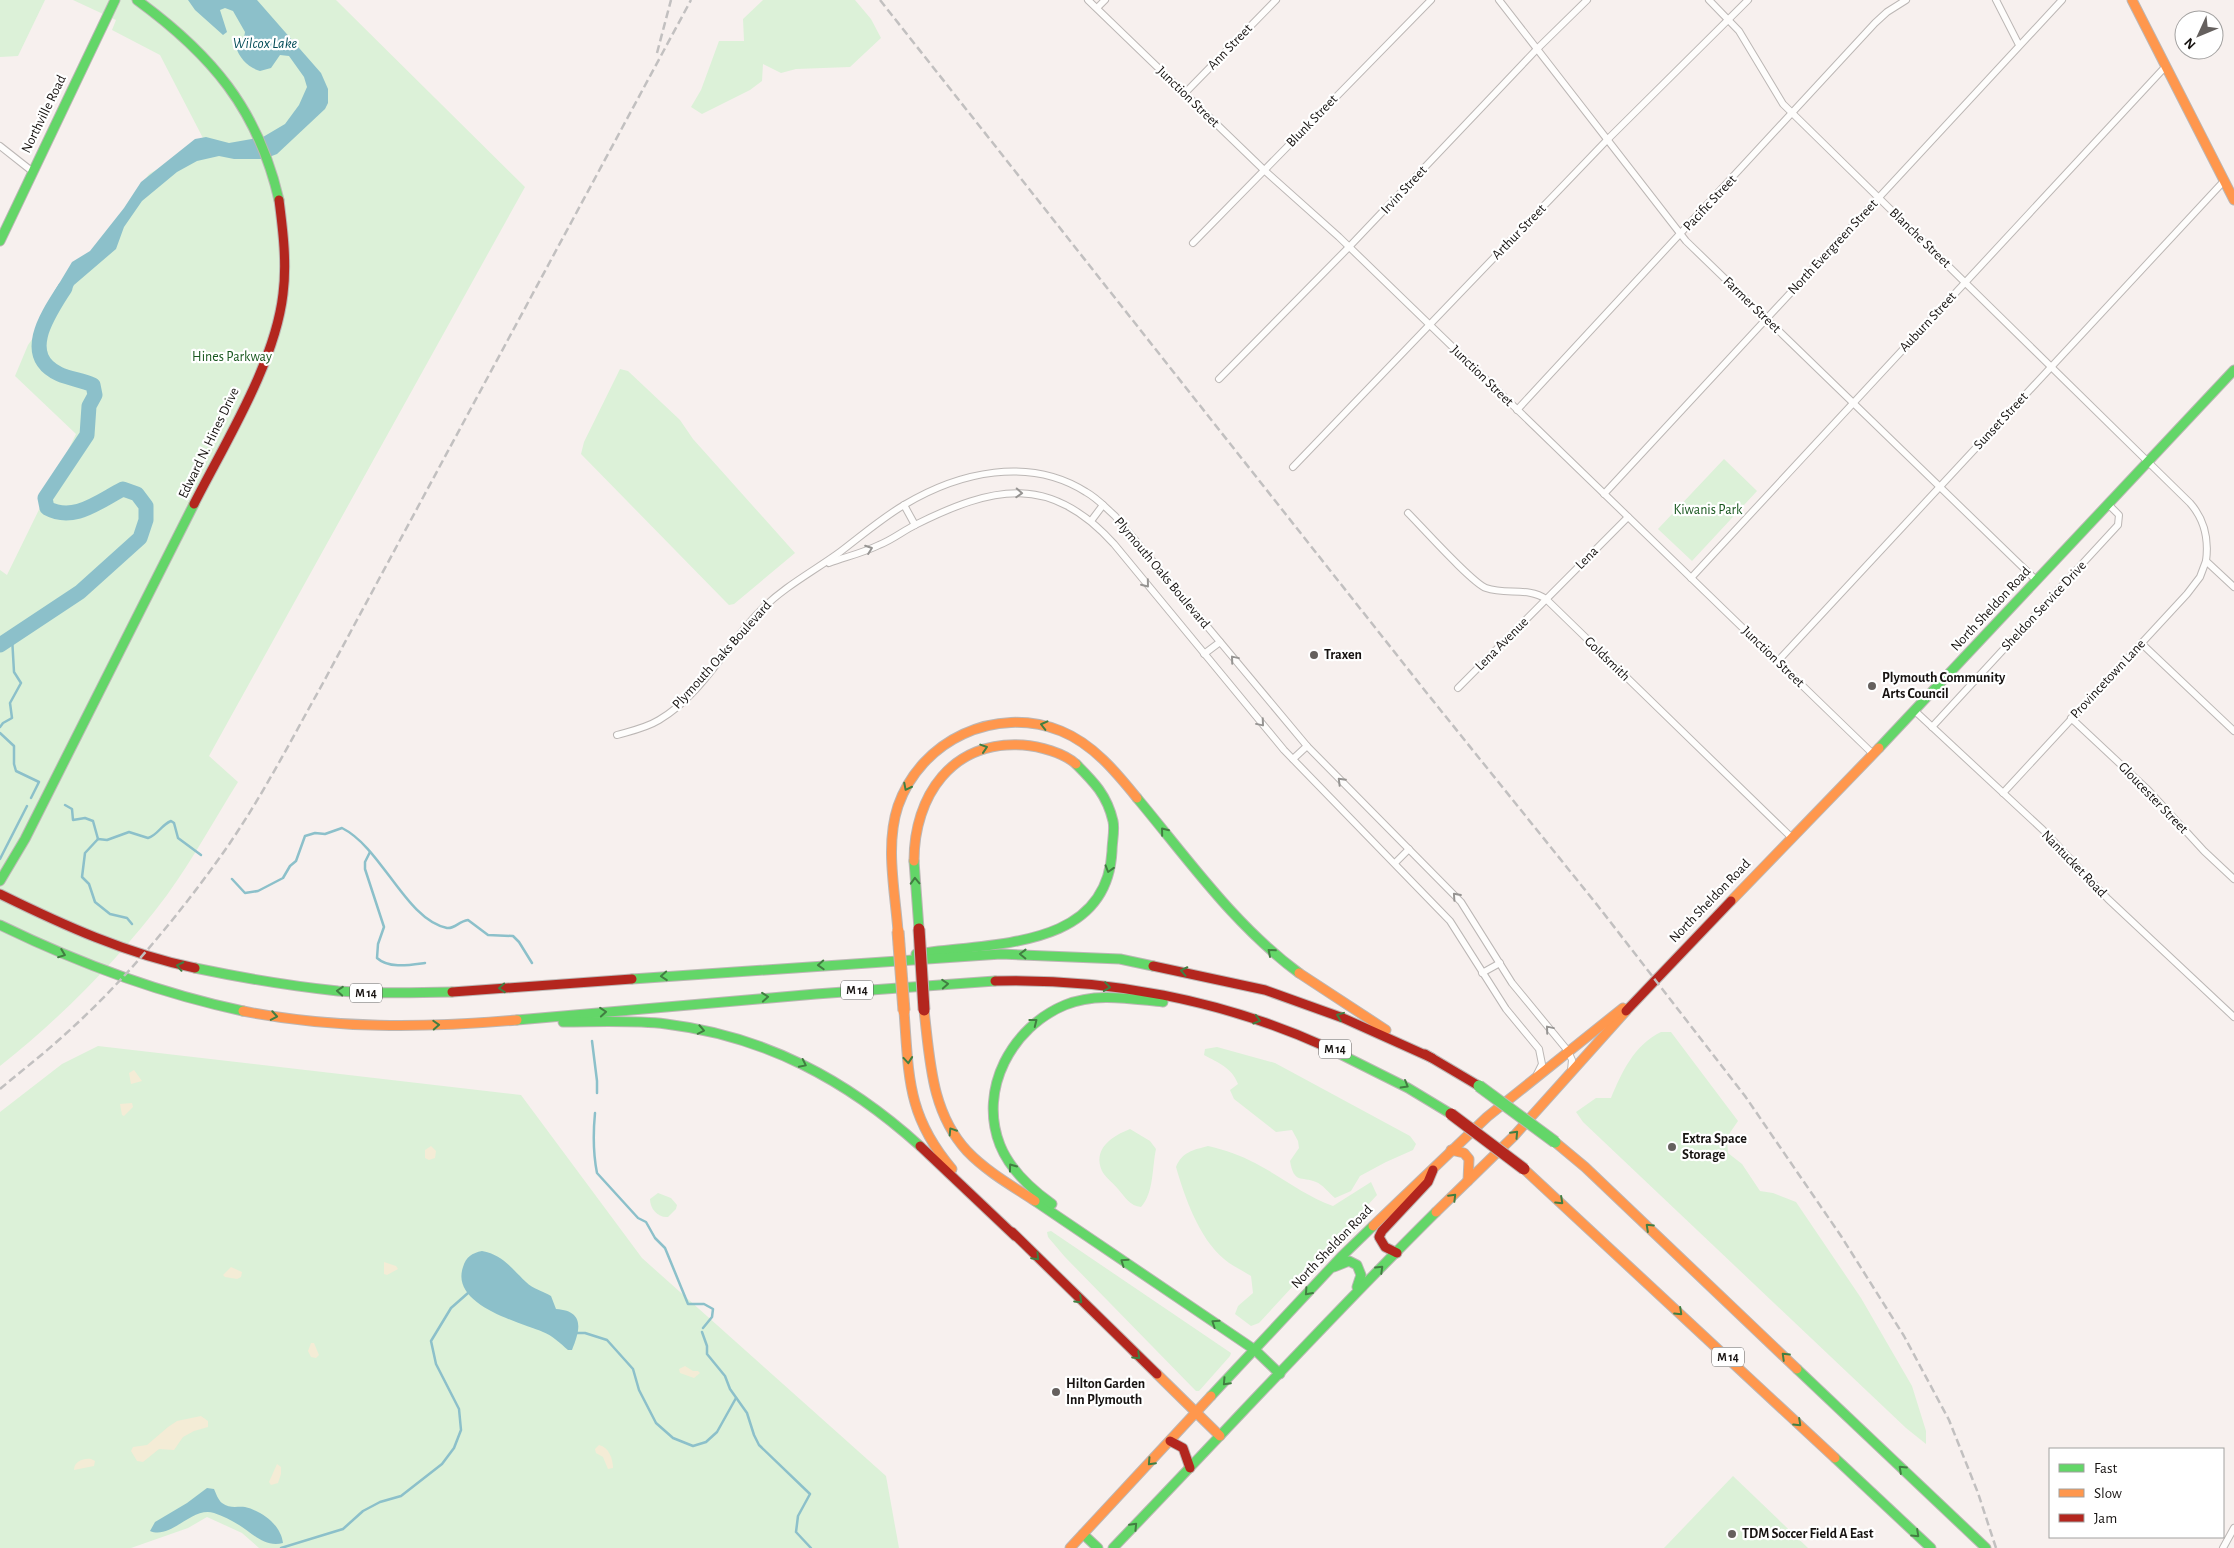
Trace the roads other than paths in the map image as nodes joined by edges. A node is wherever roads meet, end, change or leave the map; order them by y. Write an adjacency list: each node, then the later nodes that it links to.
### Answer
1 (115, 0): 25 (main road, Northville Road)
2 (137, 0): 76 (main road, Edward N. Hines Drive)
3 (1088, 0): 15 (street, Junction Street)
4 (1105, 0): 15 (street)
5 (1276, 0): 20 (street, Ann Street)
6 (1431, 0): 24 (street, Blunk Street)
7 (1499, 0): 18 (street, Farmer Street)
8 (1587, 0): 18 (street, Irvin Street)
9 (1709, 0): 16 (street, Blanche Street)
10 (1748, 0): 16 (street, Arthur Street)
11 (1906, 0): 21 (street, Pacific Street)
12 (1996, 0): 17 (street)
13 (2062, 0): 17 (street, North Evergreen Street)
14 (2132, 0): 19 (main road)
15 (1097, 8): 20 (street, Junction Street)
16 (1728, 20): 21 (street, Blanche Street); 22 (street, Arthur Street)
17 (2019, 45): 27 (street, North Evergreen Street)
18 (1537, 49): 22 (street, Farmer Street); 32 (street, Irvin Street)
19 (2166, 66): 26 (main road); 33 (street, Auburn Street)
20 (1185, 93): 24 (street, Junction Street)
21 (1793, 114): 27 (street, Blanche Street); 29 (street, Pacific Street)
22 (1607, 140): 29 (street, Farmer Street); 35 (street, Arthur Street)
23 (0, 146): 25 (street)
24 (1264, 170): 31 (street, Blunk Street); 32 (street, Junction Street)
25 (33, 172): 30 (main road, Northville Road)
26 (2224, 181): 28 (main road); 36 (street, Sunset Street)
27 (1879, 198): 33 (street, Blanche Street); 34 (street, North Evergreen Street)
28 (2234, 200)
29 (1681, 234): 34 (street, Farmer Street); 40 (street, Pacific Street)
30 (0, 240)
31 (1194, 243)
32 (1349, 247): 35 (street, Junction Street); 38 (street, Irvin Street)
33 (1965, 282): 36 (street, Blanche Street); 39 (street, Auburn Street)
34 (1767, 319): 39 (street, Farmer Street); 44 (street, North Evergreen Street)
35 (1430, 326): 40 (street, Junction Street); 42 (street, Arthur Street)
36 (2052, 367): 41 (street, Blanche Street); 43 (street, Sunset Street)
37 (2234, 370): 41 (main road, North Sheldon Road)
38 (1219, 379)
39 (1854, 403): 43 (street, Farmer Street); 54 (street, Auburn Street)
40 (1517, 410): 44 (street, Junction Street)
41 (2148, 462): 45 (main road, North Sheldon Road); 52 (street, Blanche Street)
42 (1293, 467)
43 (1940, 487): 55 (street, Farmer Street); 61 (street, Sunset Street)
44 (1604, 494): 49 (street, Junction Street)
45 (2109, 504): 55 (main road, North Sheldon Road); 65 (street, Sheldon Service Drive)
46 (904, 505): 47 (street, Plymouth Oaks Boulevard); 51 (street); 53 (street, Plymouth Oaks Boulevard)
47 (1103, 505): 50 (street, Plymouth Oaks Boulevard); 58 (street, Plymouth Oaks Boulevard)
48 (1408, 513): 57 (street, Goldsmith)
49 (1628, 517): 54 (street, Junction Street); 57 (street, Lena)
50 (1090, 521): 51 (street, Plymouth Oaks Boulevard, one-way to 50); 60 (street, Plymouth Oaks Boulevard, one-way to 60)
51 (915, 525): 53 (street, Plymouth Oaks Boulevard, one-way to 51)
52 (2206, 561): 56 (street); 59 (street, Provincetown Lane)
53 (823, 565): 67 (street, Plymouth Oaks Boulevard)
54 (1691, 578): 61 (street, Junction Street)
55 (2038, 581): 63 (main road, North Sheldon Road)
56 (2234, 587)
57 (1546, 599): 62 (street, Lena Avenue); 72 (street, Goldsmith)
58 (1220, 642): 60 (street, Plymouth Oaks Boulevard); 68 (street, Plymouth Oaks Boulevard, one-way to 58)
59 (2141, 643): 64 (street, Provincetown Lane); 66 (street)
60 (1204, 654): 70 (street, Plymouth Oaks Boulevard, one-way to 70)
61 (1777, 662): 69 (street, Junction Street)
62 (1458, 688)
63 (1915, 711): 65 (street, Nantucket Road); 69 (main road, North Sheldon Road)
64 (2071, 718): 71 (street, Provincetown Lane); 75 (street, Gloucester Street)
65 (1932, 727): 71 (street, Nantucket Road)
66 (2234, 731)
67 (617, 735)
68 (1307, 746): 70 (street); 73 (street, Plymouth Oaks Boulevard, one-way to 68)
69 (1873, 754): 72 (main road, North Sheldon Road)
70 (1293, 759): 74 (street, Plymouth Oaks Boulevard)
71 (2003, 793): 84 (street, Nantucket Road)
72 (1792, 838): 82 (main road, North Sheldon Road)
73 (1409, 849): 74 (street); 80 (street, Plymouth Oaks Boulevard, one-way to 73)
74 (1395, 863): 81 (street, Plymouth Oaks Boulevard)
75 (2234, 879)
76 (0, 881)
77 (0, 894): 79 (main road, M 14, one-way to 77)
78 (0, 925): 85 (main road, M 14, one-way to 85)
79 (870, 963): 87 (main road, M 14, one-way to 79); 94 (main road, one-way to 79, bridge)
80 (1500, 963): 81 (street); 86 (street, Plymouth Oaks Boulevard, one-way to 80)
81 (1482, 973): 89 (street, Plymouth Oaks Boulevard)
82 (1641, 994): 86 (main road, North Sheldon Road); 88 (main road, North Sheldon Road)
83 (1210, 1006): 85 (main road, M 14, one-way to 83); 94 (main road, one-way to 83); 109 (main road, M 14, one-way to 109, bridge)
84 (2234, 1017)
85 (502, 1021): 93 (main road, one-way to 93)
86 (1568, 1051): 88 (street); 89 (main road, North Sheldon Road)
87 (1432, 1058): 93 (main road, one-way to 93, bridge); 110 (main road, M 14, one-way to 87, bridge)
88 (1571, 1070): 92 (main road, North Sheldon Road, one-way to 88)
89 (1535, 1078): 90 (main road, North Sheldon Road)
90 (1451, 1150): 91 (main road, North Sheldon Road); 92 (main road)
91 (1434, 1166): 95 (main road); 96 (main road, North Sheldon Road)
92 (1468, 1181): 95 (main road, North Sheldon Road, one-way to 92)
93 (1015, 1236): 100 (main road, one-way to 100)
94 (1101, 1246): 98 (main road, one-way to 94)
95 (1397, 1253): 97 (main road, North Sheldon Road, one-way to 95)
96 (1327, 1271): 97 (main road); 98 (main road, North Sheldon Road, one-way to 98)
97 (1353, 1294): 99 (main road, North Sheldon Road)
98 (1255, 1350): 99 (main road); 100 (main road, North Sheldon Road, one-way to 100)
99 (1280, 1374): 101 (main road, North Sheldon Road)
100 (1196, 1414): 101 (main road); 102 (main road, North Sheldon Road)
101 (1220, 1436): 103 (main road, North Sheldon Road)
102 (1170, 1441): 103 (main road); 105 (main road, North Sheldon Road, one-way to 105)
103 (1190, 1468): 108 (main road, North Sheldon Road, one-way to 103)
104 (2234, 1528): 111 (street)
105 (1083, 1534): 106 (main road, North Sheldon Road); 107 (main road)
106 (1070, 1548)
107 (1098, 1548)
108 (1113, 1548)
109 (1931, 1548)
110 (1986, 1548)
111 (2223, 1548)

